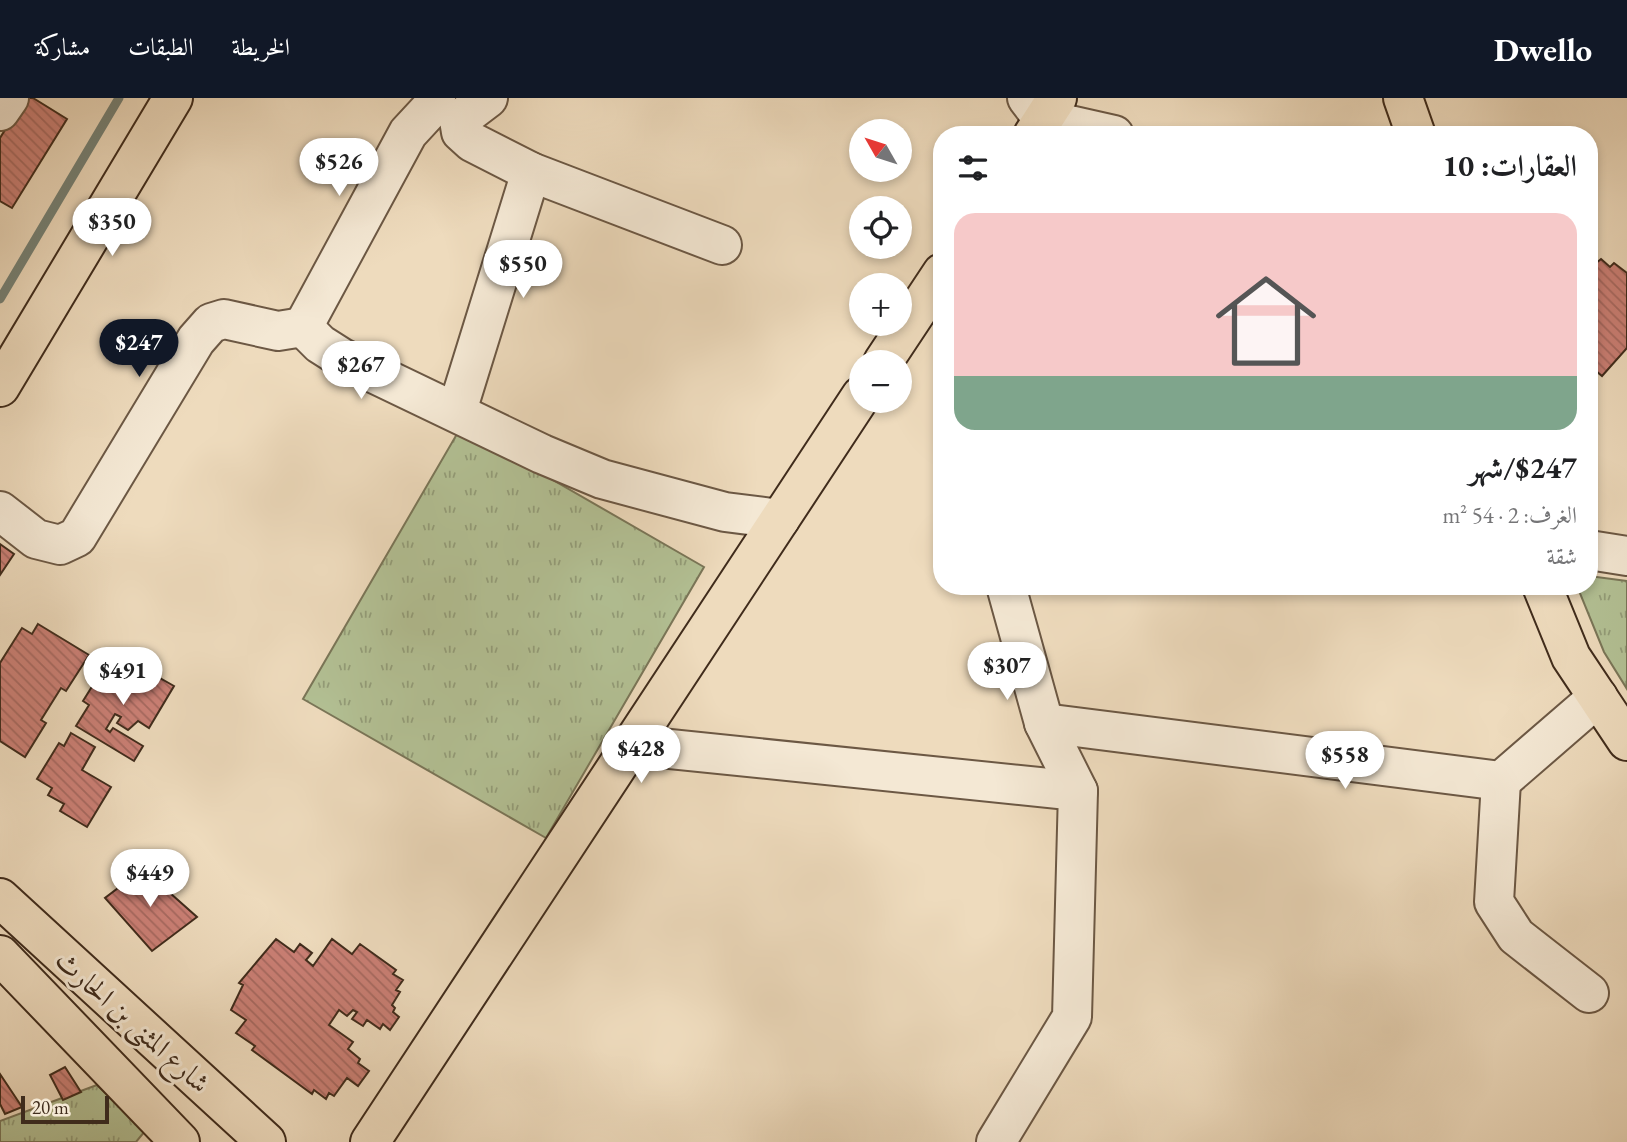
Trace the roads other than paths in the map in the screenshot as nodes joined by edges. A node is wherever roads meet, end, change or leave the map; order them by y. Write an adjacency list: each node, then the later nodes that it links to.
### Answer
1 (9, 98): 5 (street)
2 (173, 98): 14 (main road)
3 (1403, 98): 8 (main road)
4 (454, 106): 9 (street); 12 (street)
5 (0, 111)
6 (1040, 112): 7 (street)
7 (1085, 126)
8 (1413, 126)
9 (531, 172): 10 (street); 15 (street)
10 (722, 245)
11 (933, 287): 13 (main road)
12 (303, 327): 15 (street); 17 (street)
13 (891, 350)
14 (0, 387)
15 (457, 411): 18 (street)
16 (850, 413): 18 (main road)
17 (0, 511)
18 (780, 519): 26 (main road)
19 (1598, 551): 20 (street)
20 (1627, 556)
21 (1008, 595): 24 (street)
22 (1546, 595): 23 (main road)
23 (1598, 697): 25 (main road); 27 (street)
24 (1044, 723): 27 (street); 28 (street)
25 (1627, 741)
26 (631, 745): 28 (street); 34 (main road)
27 (1501, 781): 31 (street)
28 (1078, 792): 35 (street)
29 (0, 898): 33 (main road, شارع المثنى بن الحارث)
30 (0, 955): 32 (main road, شارع المثنى بن الحارث)
31 (1589, 993)
32 (180, 1142)
33 (266, 1142)
34 (370, 1142)
35 (996, 1142)

